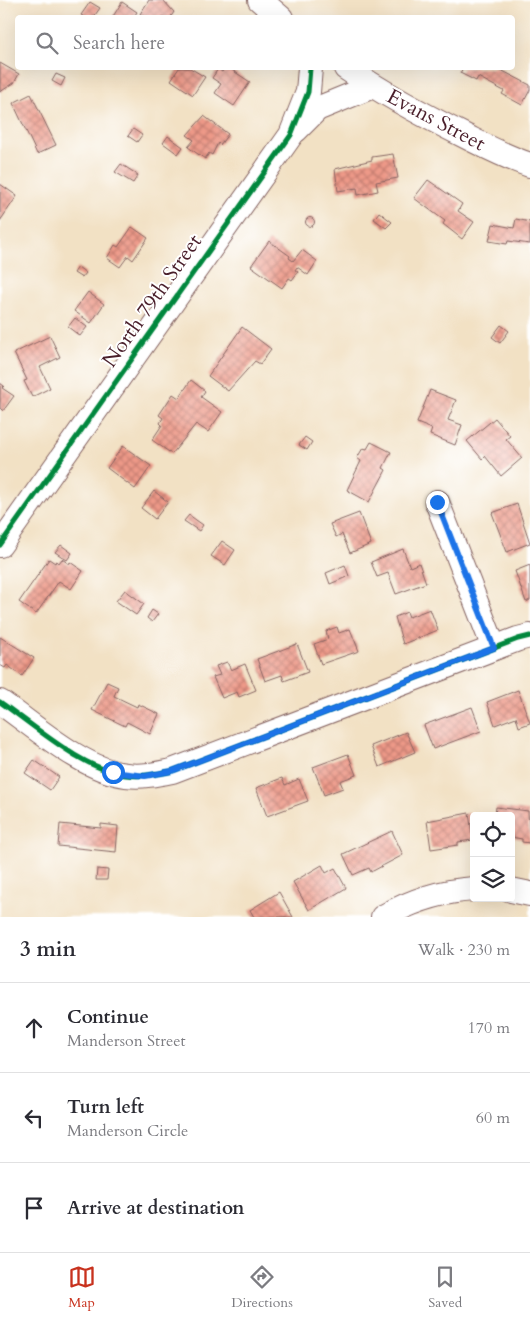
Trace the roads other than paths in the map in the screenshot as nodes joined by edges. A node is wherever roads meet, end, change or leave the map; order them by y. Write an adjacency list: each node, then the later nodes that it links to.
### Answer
1 (260, 0): 2 (street)
2 (278, 15)
3 (310, 70): 6 (street, North 79th Street)
4 (349, 70): 5 (street, Evans Street)
5 (372, 86): 6 (street, North 79th Street); 7 (street, Evans Street)
6 (291, 135): 9 (street, North 79th Street)
7 (530, 165)
8 (437, 502): 11 (street)
9 (0, 545)
10 (530, 636): 11 (street)
11 (494, 648): 12 (street)
12 (0, 702)
13 (470, 889): 16 (street)
14 (515, 891): 15 (street)
15 (530, 894)
16 (383, 917)

